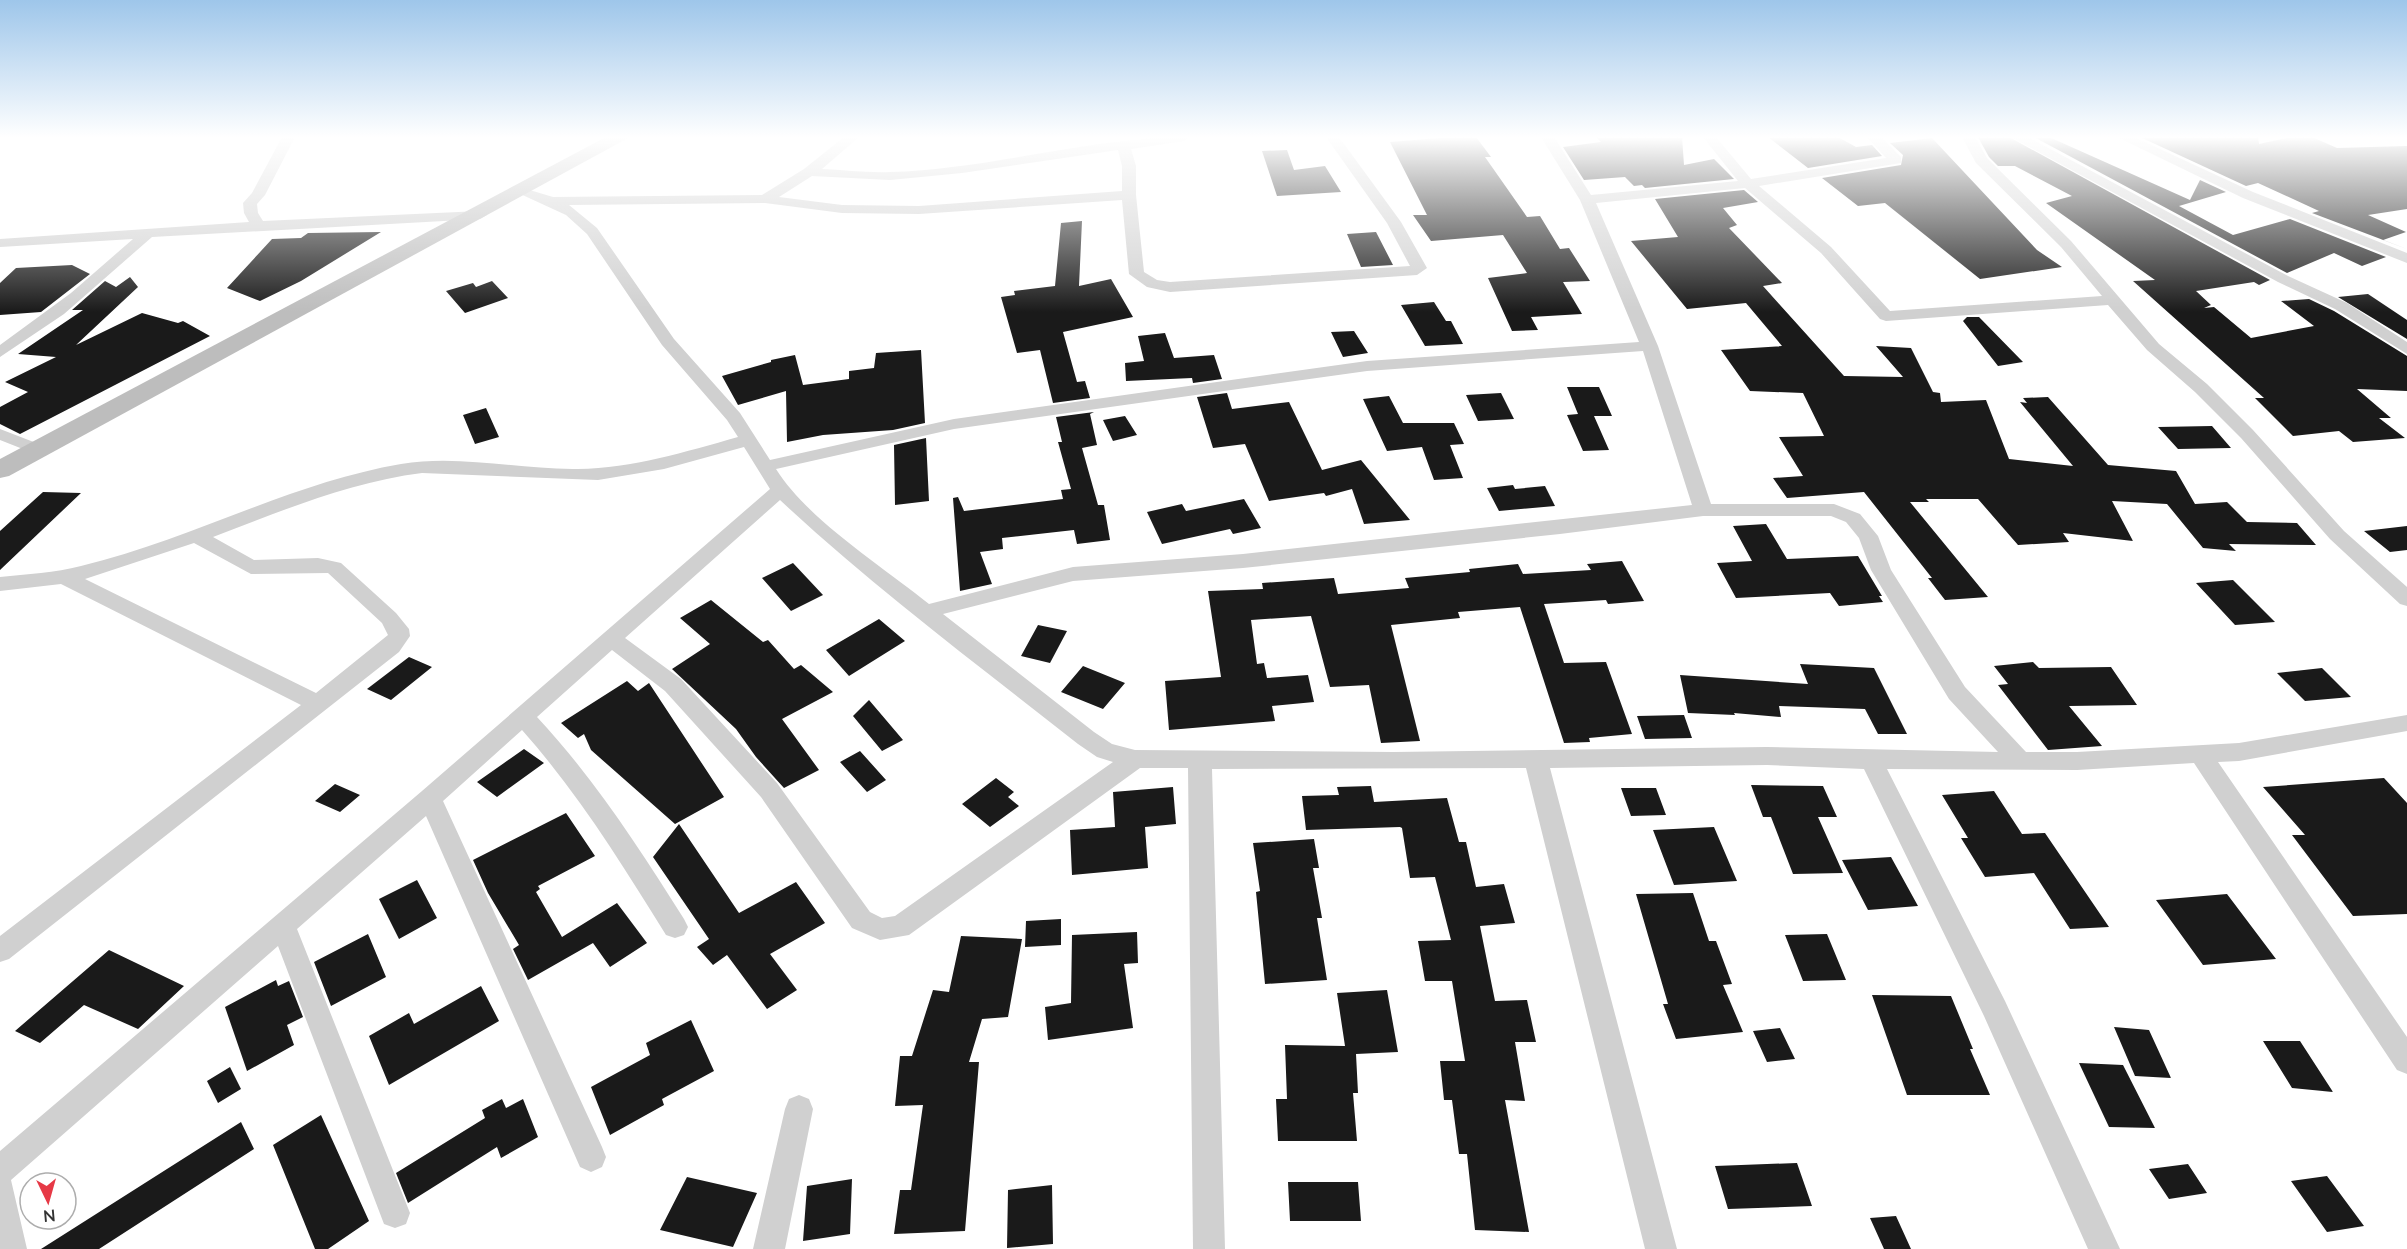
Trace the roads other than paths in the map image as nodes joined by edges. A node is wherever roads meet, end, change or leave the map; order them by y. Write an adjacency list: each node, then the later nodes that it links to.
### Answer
1 (258, 195): 18 (street)
2 (517, 195): 17 (street)
3 (534, 195): 16 (street)
4 (771, 195): 14 (street)
5 (1125, 195): 14 (street)
6 (1129, 195): 7 (street)
7 (1375, 195)
8 (1584, 195): 15 (street)
9 (1634, 195): 15 (street)
10 (1761, 195): 22 (street)
11 (2017, 195): 22 (street)
12 (2126, 195): 24 (street)
13 (2249, 195): 21 (street)
14 (765, 199): 16 (street)
15 (1587, 200): 23 (street)
16 (552, 201): 27 (street)
17 (480, 215): 18 (street); 28 (street)
18 (259, 226): 19 (street)
19 (148, 234): 20 (street); 25 (street)
20 (0, 243)
21 (2407, 258)
22 (2111, 300): 36 (street)
23 (1650, 346): 29 (street); 32 (street)
24 (2407, 349)
25 (0, 352)
26 (0, 434): 28 (street)
27 (749, 440): 29 (street); 33 (street)
28 (38, 450): 30 (street)
29 (766, 466): 31 (street)
30 (0, 471)
31 (780, 490): 37 (street); 38 (street)
32 (1703, 510): 37 (street); 47 (street)
33 (198, 537): 34 (street); 39 (street)
34 (65, 577): 35 (street); 39 (street)
35 (0, 585)
36 (2407, 599)
37 (924, 612): 43 (street)
38 (611, 638): 40 (street); 43 (street)
39 (316, 703): 51 (street)
40 (522, 716): 48 (street); 50 (street)
41 (2407, 723): 42 (street)
42 (2201, 756): 47 (street); 52 (street)
43 (1135, 759): 44 (street)
44 (1200, 759): 45 (street); 60 (street)
45 (1536, 760): 46 (street); 61 (street)
46 (1871, 760): 47 (street); 62 (street)
47 (2021, 762)
48 (430, 798): 49 (street); 54 (street)
49 (283, 925): 55 (street); 57 (street)
50 (675, 927)
51 (0, 951)
52 (2407, 1061)
53 (799, 1109): 59 (street)
54 (591, 1157)
55 (0, 1170)
56 (0, 1191): 58 (street)
57 (395, 1213)
58 (10, 1249)
59 (769, 1249)
60 (1209, 1249)
61 (1661, 1249)
62 (2104, 1249)

